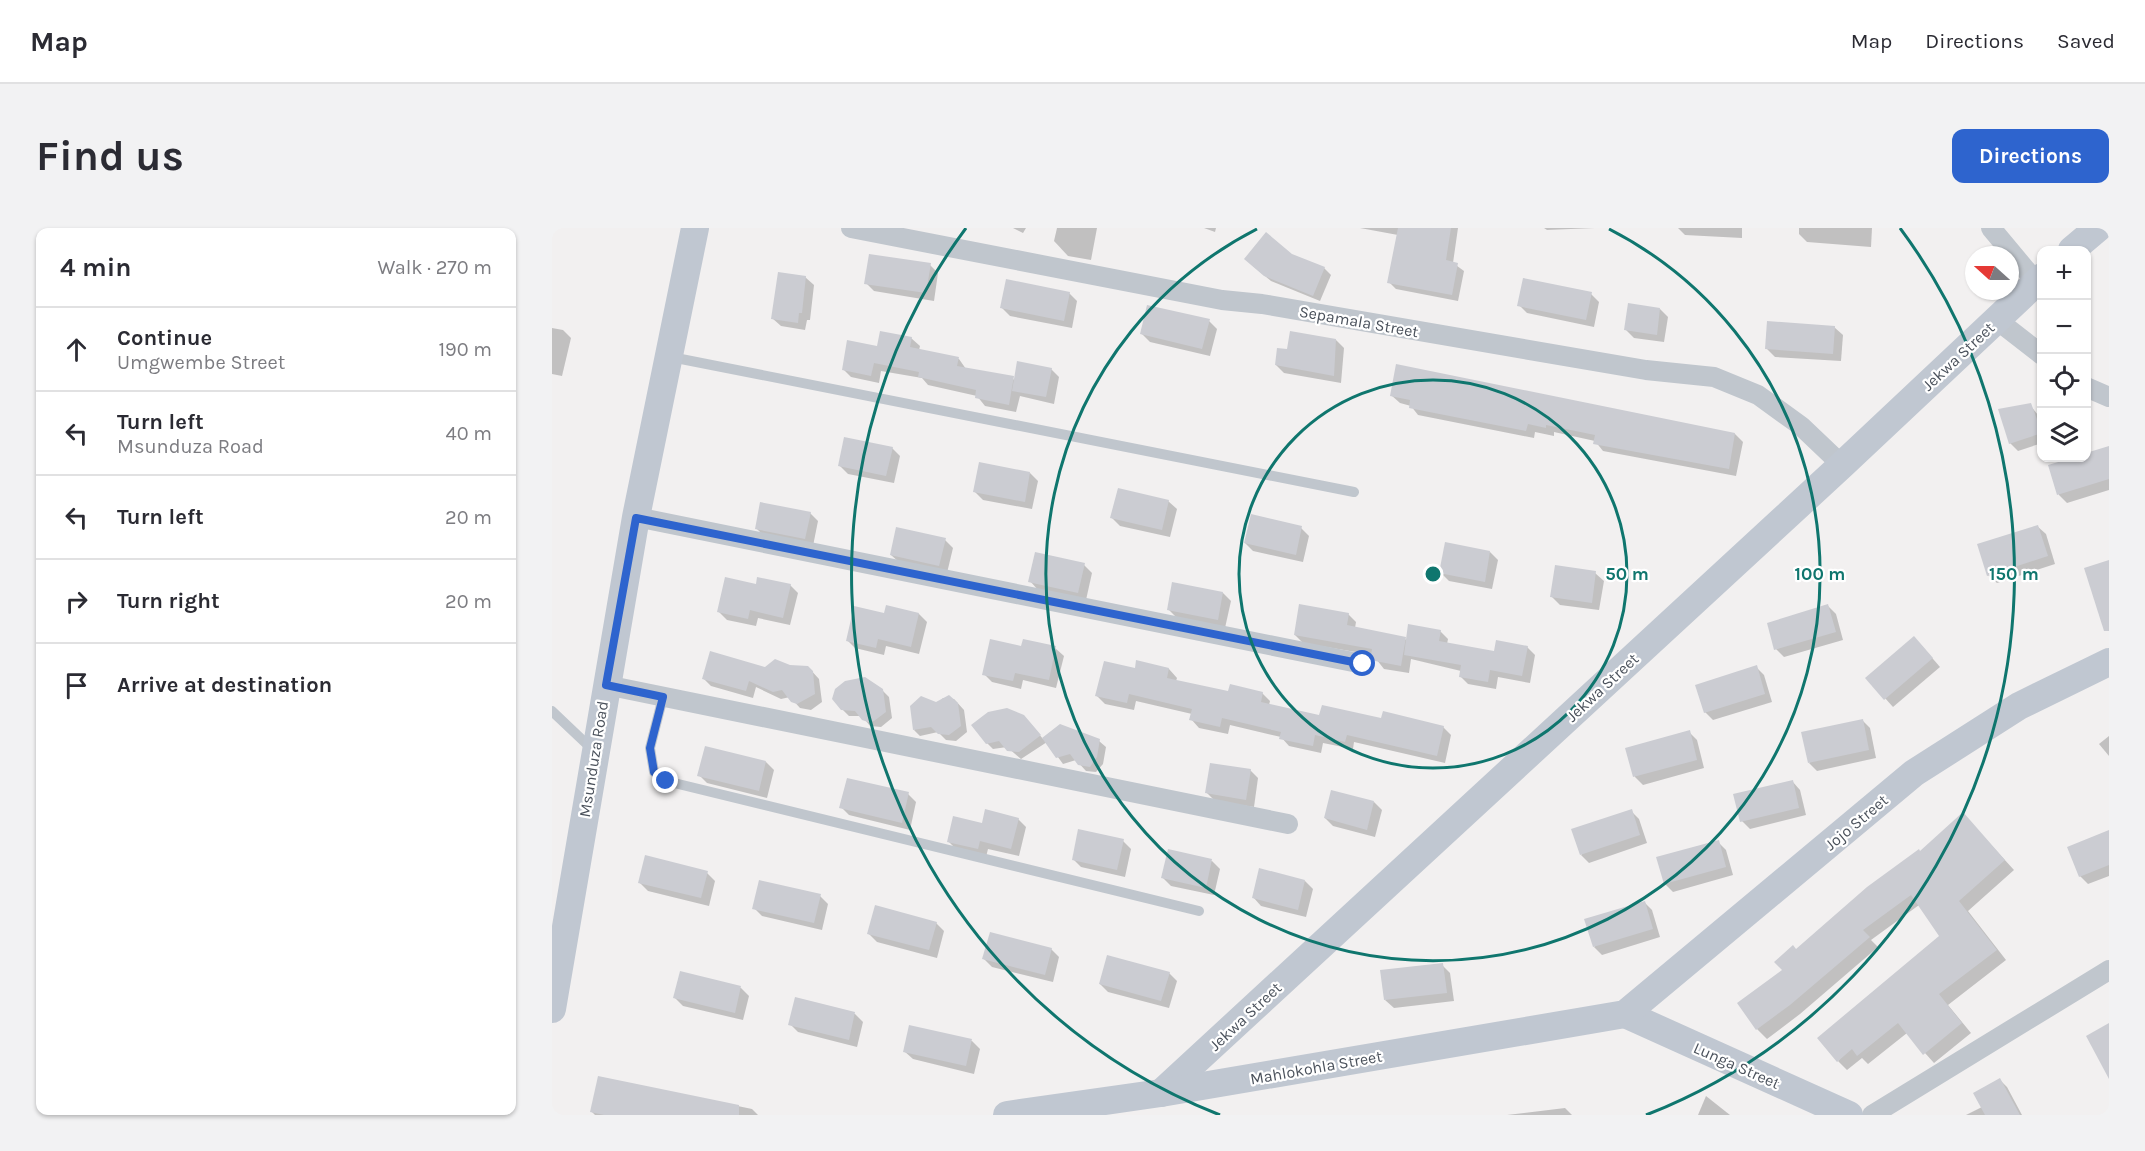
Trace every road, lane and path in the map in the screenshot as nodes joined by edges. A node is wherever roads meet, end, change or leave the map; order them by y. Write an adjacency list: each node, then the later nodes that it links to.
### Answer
1 (695, 228): 10 (street, Msunduza Road)
2 (850, 228): 13 (street, Sepamala Street)
3 (1991, 228): 6 (street)
4 (2098, 228): 5 (street)
5 (2077, 246)
6 (2037, 278)
7 (2037, 282): 8 (street, Jekwa Street)
8 (1997, 320): 9 (street); 13 (street, Jekwa Street)
9 (2041, 354)
10 (668, 356): 14 (lane); 15 (street, Msunduza Road)
11 (2091, 389): 12 (street)
12 (2109, 398)
13 (1842, 465): 27 (street, Jekwa Street)
14 (1354, 492)
15 (636, 518): 17 (street); 18 (street, Msunduza Road)
16 (2109, 662): 26 (street, Jojo Street)
17 (1363, 664)
18 (606, 685): 19 (street); 21 (street, Msunduza Road)
19 (663, 697): 22 (street); 23 (lane)
20 (552, 711): 21 (lane)
21 (595, 751): 25 (street, Msunduza Road)
22 (1288, 824)
23 (1199, 911)
24 (2109, 970): 30 (street)
25 (552, 1009)
26 (1625, 1014): 27 (street, Mahlokohla Street); 29 (street, Lunga Street)
27 (1161, 1094): 28 (street, Mahlokohla Street)
28 (1007, 1115)
29 (1848, 1115)
30 (1872, 1115)

